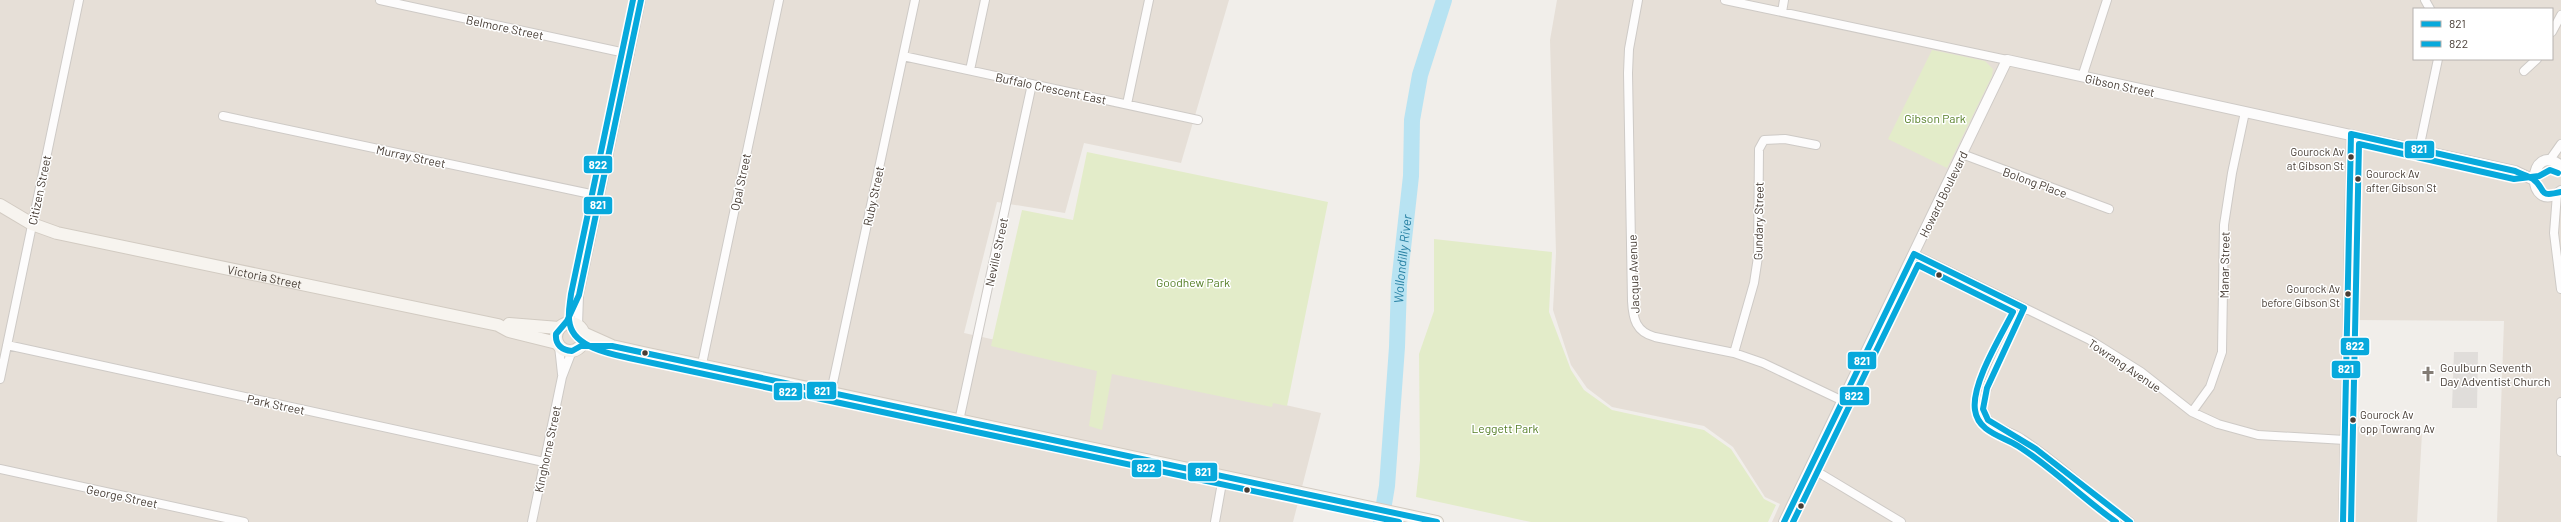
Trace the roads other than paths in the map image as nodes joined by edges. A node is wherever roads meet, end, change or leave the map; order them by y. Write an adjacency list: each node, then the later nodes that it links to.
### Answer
1 (79, 0): 45 (street, Citizen Street)
2 (380, 0): 12 (street, Belmore Street)
3 (642, 0): 16 (street)
4 (779, 0): 56 (street, Opal Street)
5 (915, 0): 17 (street, Ruby Street)
6 (986, 0): 21 (street)
7 (1150, 0): 25 (street)
8 (1638, 0): 55 (street, Jacqua Avenue)
9 (1725, 0): 13 (street, Gibson Street)
10 (1784, 0): 13 (street)
11 (2108, 0): 23 (street)
12 (405, 3): 16 (street, Belmore Street)
13 (1782, 12): 18 (street, Gibson Street)
14 (2561, 15): 15 (street)
15 (2553, 30)
16 (630, 54): 41 (street)
17 (903, 56): 21 (street, Buffalo Crescent East); 59 (street, Ruby Street)
18 (2007, 60): 23 (street, Gibson Street); 33 (street, Howard Boulevard)
19 (2438, 60): 32 (street)
20 (2536, 60): 22 (street)
21 (970, 70): 24 (street, Buffalo Crescent East)
22 (2524, 71)
23 (2082, 77): 26 (street, Gibson Street)
24 (1032, 84): 25 (street, Buffalo Crescent East); 63 (street, Neville Street)
25 (1127, 104): 28 (street, Buffalo Crescent East)
26 (2245, 112): 29 (street, Gibson Street); 62 (street, Manar Street)
27 (223, 116): 41 (street, Murray Street)
28 (1198, 120)
29 (2352, 134): 32 (street, Gibson Street); 64 (street)
30 (2561, 144): 34 (street)
31 (1816, 145): 55 (street, Gundary Street)
32 (2419, 149): 37 (street, Gibson Street)
33 (1962, 154): 43 (street, Bolong Place); 46 (street, Howard Boulevard)
34 (2549, 161): 35 (street); 36 (street)
35 (2561, 166)
36 (2537, 168): 37 (street, Gibson Street); 38 (street)
37 (2515, 170): 38 (street, Gibson Street)
38 (2534, 180): 40 (street)
39 (2560, 192): 40 (street); 44 (street)
40 (2545, 194): 44 (street)
41 (600, 196): 50 (street)
42 (0, 205): 45 (main road, Victoria Street)
43 (2109, 209)
44 (2554, 214): 47 (street)
45 (32, 224): 49 (main road, Victoria Street); 52 (street, Citizen Street)
46 (1914, 254): 48 (street, Towrang Avenue); 60 (street, Howard Boulevard)
47 (2561, 289)
48 (2024, 308): 62 (street, Towrang Avenue); 76 (street)
49 (498, 325): 50 (main road, Victoria Street); 51 (main road, Victoria Street)
50 (572, 327): 51 (main road); 53 (main road, Victoria Street); 54 (main road)
51 (558, 344): 54 (main road, Victoria Street); 57 (street, Kinghorne Street)
52 (7, 345): 58 (street, Citizen Street); 66 (street, Park Street)
53 (612, 346): 54 (main road, Victoria Street); 56 (main road, Victoria Street)
54 (577, 348): 57 (street, Kinghorne Street)
55 (1734, 353): 60 (street, Jacqua Avenue)
56 (702, 364): 59 (main road, Victoria Street)
57 (562, 377): 66 (street, Kinghorne Street)
58 (0, 379)
59 (831, 392): 63 (main road, Victoria Street)
60 (1843, 401): 67 (street, Howard Boulevard)
61 (2561, 402): 65 (street)
62 (2192, 412): 64 (street, Towrang Avenue)
63 (959, 421): 69 (main road, Victoria Street)
64 (2344, 440): 77 (street)
65 (2561, 452)
66 (544, 462): 71 (street, Kinghorne Street)
67 (1811, 468): 74 (street, Howard Boulevard); 75 (street)
68 (0, 469): 70 (street, George Street)
69 (1223, 477): 72 (street); 73 (main road, Victoria Street)
70 (244, 522)
71 (532, 522)
72 (1215, 522)
73 (1437, 522)
74 (1784, 522)
75 (1901, 522)
76 (2130, 522)
77 (2343, 522)

